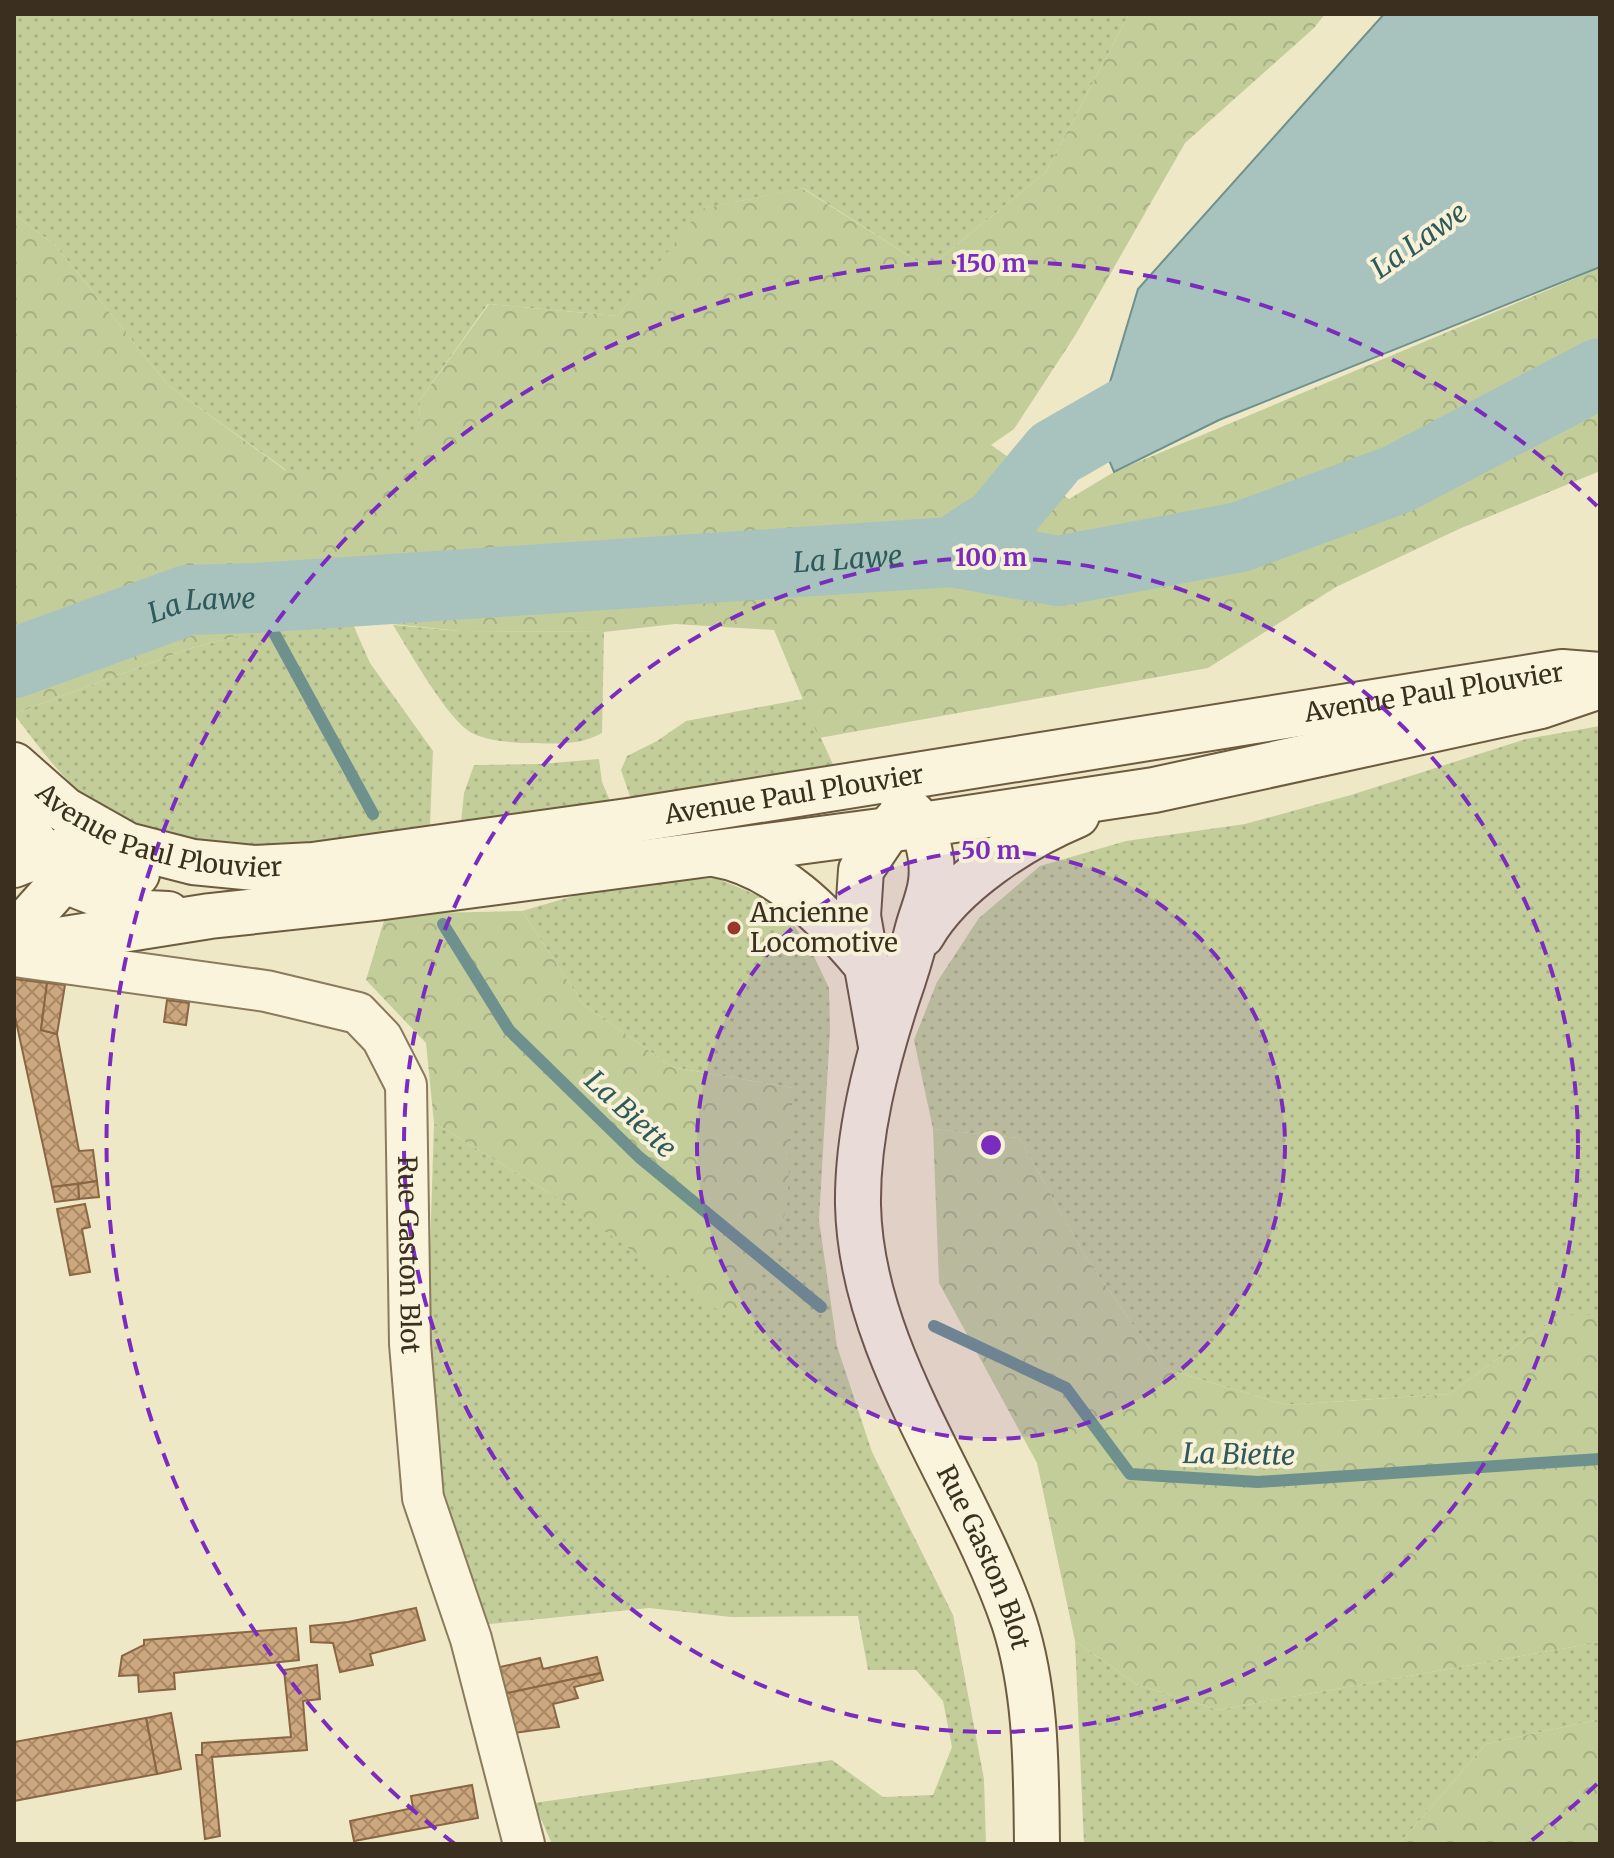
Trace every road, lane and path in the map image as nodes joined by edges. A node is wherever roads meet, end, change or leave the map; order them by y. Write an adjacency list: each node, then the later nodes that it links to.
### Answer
1 (1600, 675): 3 (main road, Avenue Paul Plouvier)
2 (1600, 686): 6 (main road, Avenue Paul Plouvier)
3 (1212, 729): 5 (main road, Avenue Paul Plouvier); 8 (main road)
4 (14, 765): 9 (main road, Avenue Paul Plouvier)
5 (838, 789): 8 (main road); 9 (main road, Avenue Paul Plouvier)
6 (1154, 790): 8 (main road, Avenue Paul Plouvier); 14 (main road, Rue Gaston Blot)
7 (14, 800): 9 (main road)
8 (905, 821): 10 (main road, Avenue Paul Plouvier); 14 (main road, Rue Gaston Blot); 16 (main road, Rue Gaston Blot)
9 (52, 851): 11 (main road, Avenue Paul Plouvier); 12 (main road)
10 (708, 853): 11 (main road, Avenue Paul Plouvier); 16 (main road, Rue Gaston Blot)
11 (210, 916): 13 (main road)
12 (14, 930)
13 (14, 947)
14 (912, 951): 17 (main road, Rue Gaston Blot)
15 (14, 956): 18 (street, Rue Gaston Blot)
16 (864, 962): 17 (main road, Rue Gaston Blot)
17 (881, 1049): 19 (main road, Rue Gaston Blot)
18 (524, 1844)
19 (1037, 1844)

